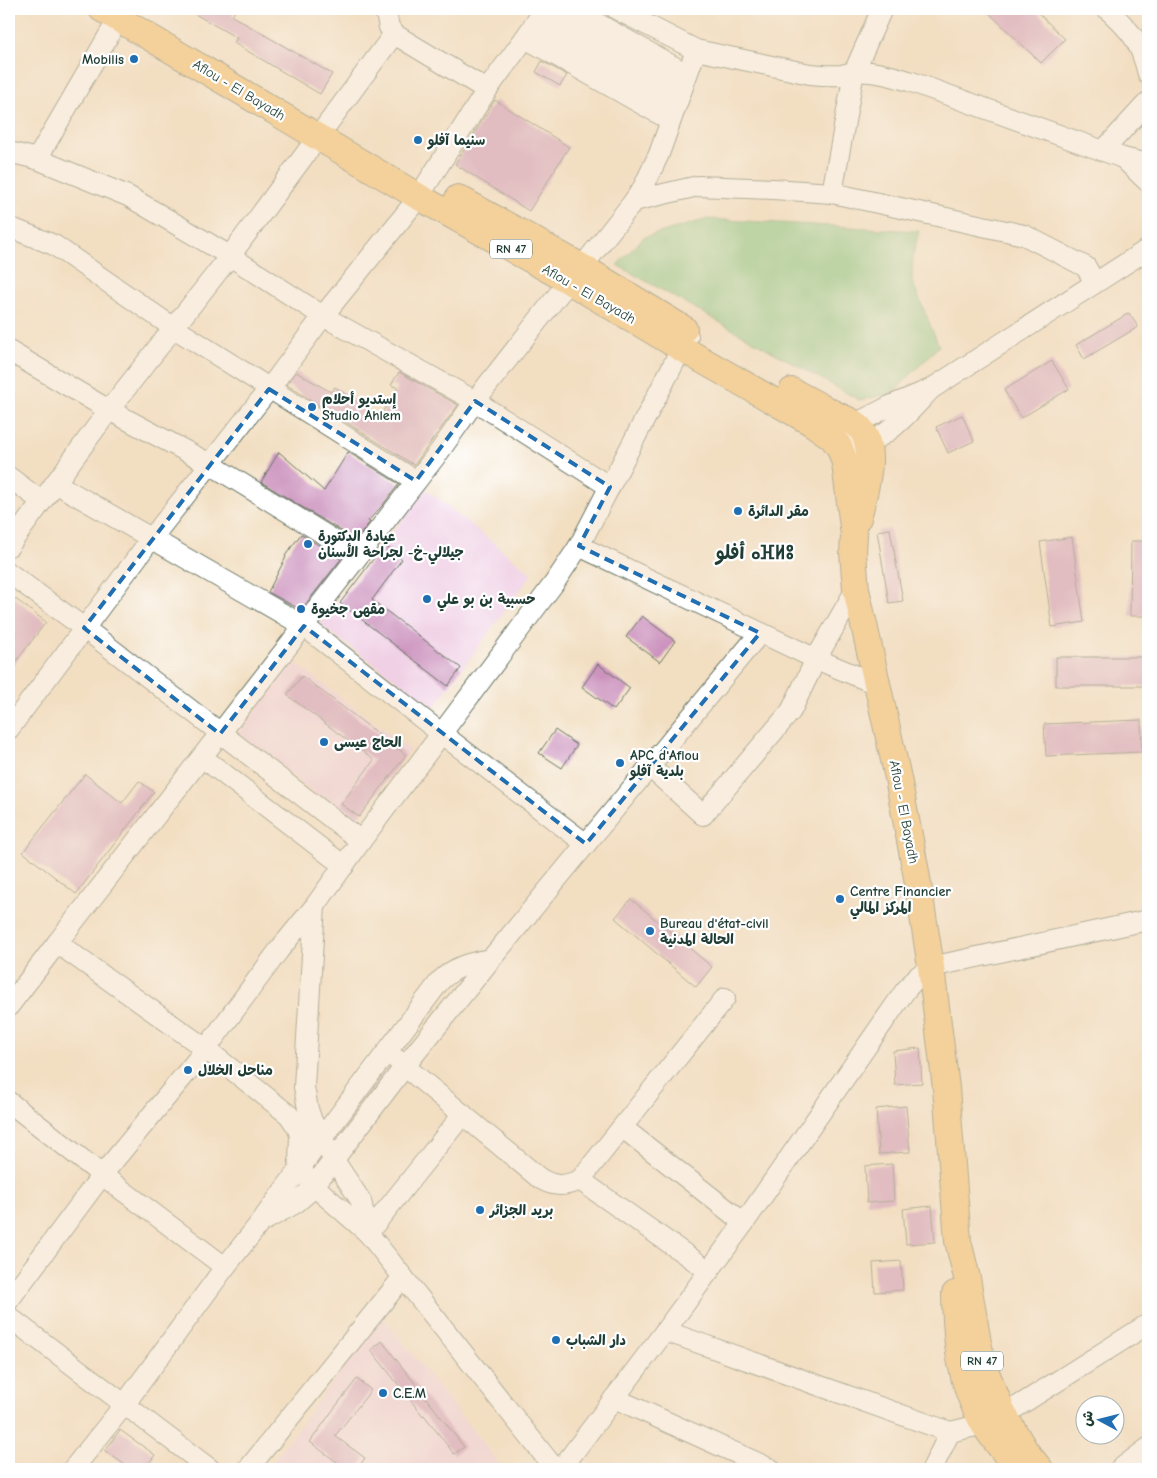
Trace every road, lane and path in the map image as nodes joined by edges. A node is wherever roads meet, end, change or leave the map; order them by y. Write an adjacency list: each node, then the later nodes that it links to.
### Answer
1 (385, 9): 8 (street)
2 (572, 9): 13 (street)
3 (616, 9): 9 (street)
4 (882, 9): 10 (street)
5 (1107, 9): 11 (street)
6 (120, 11): 15 (main road, Aflou - El Bayadh / RN 47); 18 (street)
7 (537, 21): 12 (street); 13 (street); 13 (street)
8 (394, 34): 12 (street); 15 (street)
9 (696, 50): 10 (street); 13 (street)
10 (854, 72): 16 (street); 23 (street)
11 (1148, 74)
12 (487, 90): 22 (street)
13 (679, 97): 24 (street)
14 (1148, 102): 16 (street)
15 (322, 130): 22 (main road, Aflou - El Bayadh / RN 47); 27 (street)
16 (1103, 151): 19 (street)
17 (9, 152): 18 (street)
18 (37, 158): 27 (street)
19 (1123, 158): 20 (street); 21 (street)
20 (1148, 164)
21 (1148, 182)
22 (423, 189): 28 (main road, Aflou - El Bayadh / RN 47); 30 (street)
23 (832, 193): 24 (street); 29 (street)
24 (634, 201): 28 (street)
25 (9, 228): 31 (street)
26 (1147, 249): 29 (street)
27 (230, 256): 30 (street); 31 (street)
28 (576, 274): 32 (main road, Aflou - El Bayadh / RN 47); 35 (street)
29 (1095, 282): 37 (street)
30 (323, 316): 34 (street); 35 (street)
31 (174, 328): 34 (street); 36 (street)
32 (686, 340): 37 (main road, Aflou - El Bayadh / RN 47); 38 (main road, Aflou - El Bayadh / RN 47); 43 (street)
33 (9, 350): 36 (street)
34 (269, 389): 39 (street); 41 (street)
35 (475, 401): 41 (street); 43 (street)
36 (109, 410): 39 (street); 42 (street)
37 (861, 433): 38 (street); 45 (main road, Aflou - El Bayadh / RN 47)
38 (840, 448): 45 (main road, Aflou - El Bayadh / RN 47)
39 (210, 464): 46 (street); 49 (street)
40 (9, 477): 44 (street)
41 (416, 481): 49 (street)
42 (55, 484): 44 (street); 46 (street)
43 (610, 487): 48 (street)
44 (41, 501): 47 (street)
45 (854, 536): 51 (main road, Aflou - El Bayadh / RN 47)
46 (151, 539): 52 (street); 53 (street)
47 (9, 546)
48 (579, 546): 54 (street); 59 (street)
49 (358, 555): 52 (street)
50 (9, 573): 53 (street)
51 (856, 589): 55 (street); 56 (main road, Aflou - El Bayadh / RN 47)
52 (304, 626): 58 (street); 59 (street)
53 (84, 628): 57 (street); 58 (street)
54 (760, 632): 55 (street); 61 (street)
55 (816, 658): 56 (street); 61 (street)
56 (876, 684): 71 (main road, Aflou - El Bayadh / RN 47)
57 (9, 729)
58 (220, 734): 60 (street); 62 (street)
59 (442, 734): 62 (street); 63 (street)
60 (202, 756): 64 (street); 67 (street)
61 (650, 767): 63 (street)
62 (360, 842): 64 (street)
63 (586, 844): 69 (street)
64 (344, 866): 65 (street)
65 (315, 906): 68 (street); 70 (street)
66 (1148, 920): 71 (street)
67 (57, 943): 73 (street); 74 (street)
68 (279, 950): 70 (street); 74 (street)
69 (491, 959): 75 (street); 76 (street)
70 (312, 964): 80 (street)
71 (931, 967): 87 (street); 98 (main road, Aflou - El Bayadh / RN 47)
72 (725, 998): 79 (street)
73 (9, 1006)
74 (206, 1049): 82 (street); 83 (street)
75 (387, 1051): 76 (street); 80 (street)
76 (405, 1066): 78 (street); 81 (street)
77 (9, 1102): 83 (street)
78 (463, 1114): 84 (street); 88 (street)
79 (622, 1128): 84 (street); 87 (street)
80 (322, 1138): 81 (street); 82 (street)
81 (334, 1160): 85 (street); 88 (street)
82 (301, 1167): 85 (street); 86 (street)
83 (102, 1175): 89 (street); 92 (street)
84 (580, 1180): 90 (street)
85 (314, 1186): 86 (street); 88 (street)
86 (260, 1223): 89 (street)
87 (744, 1223): 90 (street)
88 (368, 1233): 91 (street)
89 (225, 1267): 97 (street)
90 (709, 1271): 95 (street)
91 (403, 1277): 103 (street); 104 (street)
92 (9, 1300)
93 (9, 1317): 97 (street)
94 (1148, 1324): 98 (street)
95 (665, 1331): 96 (street); 99 (street)
96 (614, 1398): 105 (street); 106 (street)
97 (124, 1405): 101 (street); 102 (street)
98 (994, 1420): 99 (street); 108 (main road, Aflou - El Bayadh / RN 47); 109 (main road, Aflou - El Bayadh / RN 47)
99 (950, 1432): 107 (street)
100 (1148, 1448): 110 (street)
101 (73, 1469)
102 (210, 1469)
103 (248, 1469)
104 (555, 1469)
105 (561, 1469)
106 (771, 1469)
107 (932, 1469)
108 (1018, 1469)
109 (1040, 1469)
110 (1120, 1469)

